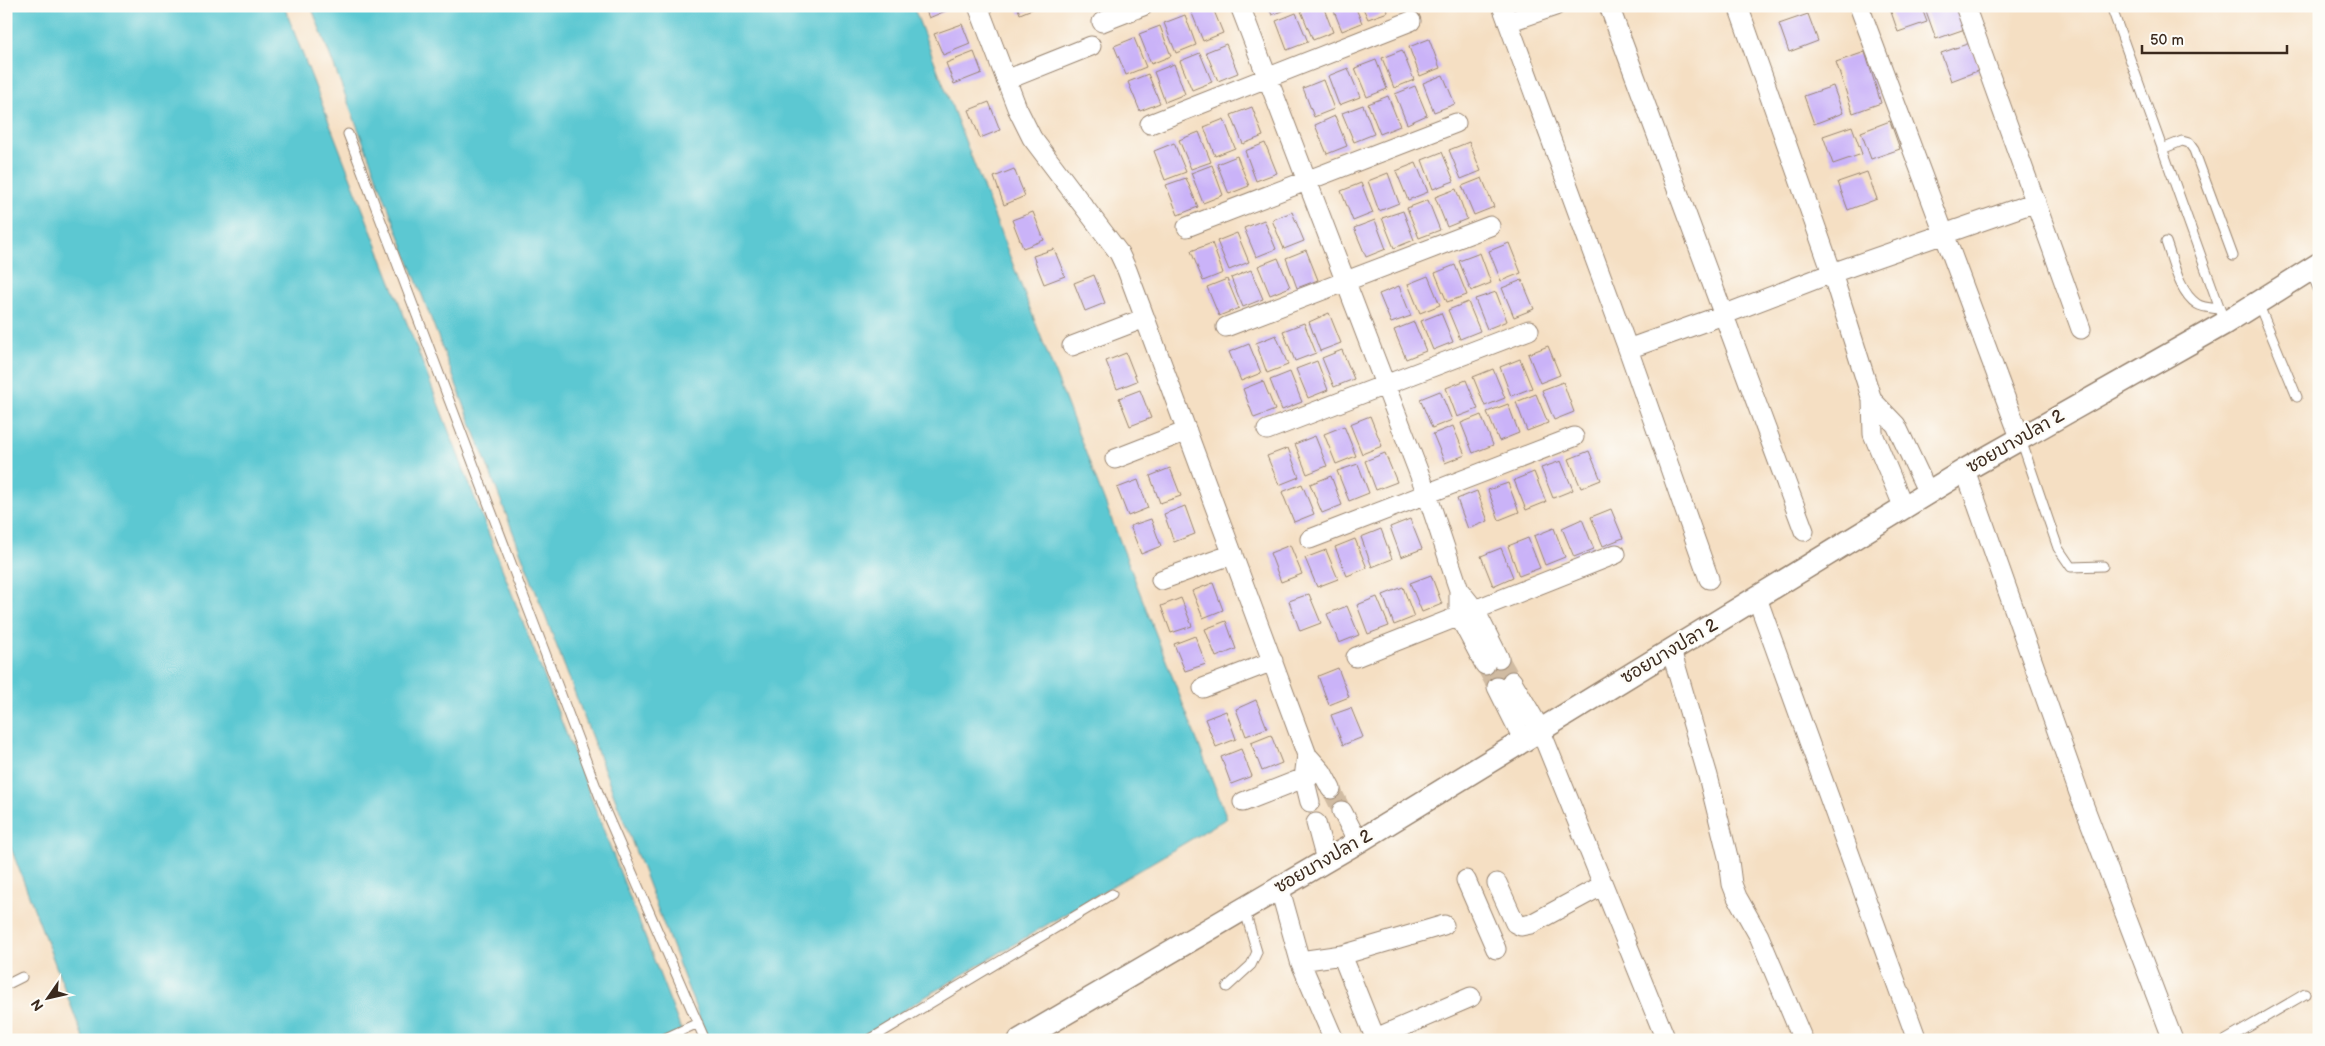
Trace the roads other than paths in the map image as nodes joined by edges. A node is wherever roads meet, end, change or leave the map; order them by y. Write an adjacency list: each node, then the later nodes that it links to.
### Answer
1 (978, 6): 15 (street)
2 (1143, 6): 12 (street)
3 (1240, 6): 14 (street)
4 (1554, 6): 10 (street)
5 (1609, 6): 32 (street)
6 (1738, 6): 28 (street)
7 (1859, 6): 24 (street)
8 (1964, 6): 21 (street)
9 (2111, 6): 19 (lane)
10 (1505, 14): 39 (street)
11 (1411, 21): 14 (street)
12 (1102, 22)
13 (1091, 46): 15 (street)
14 (1268, 78): 17 (street); 20 (street)
15 (1006, 80): 34 (street)
16 (1456, 123): 20 (street)
17 (1150, 124)
18 (348, 134): 95 (lane)
19 (2162, 149): 26 (lane); 33 (lane)
20 (1307, 180): 22 (street); 29 (street)
21 (2036, 202): 24 (street); 36 (street)
22 (1187, 226)
23 (1490, 226): 29 (street)
24 (1943, 236): 28 (street); 46 (street)
25 (2166, 242): 33 (lane)
26 (2233, 256)
27 (2314, 267): 30 (lane); 31 (street, ซอยบางปลา 2)
28 (1832, 273): 32 (street); 42 (street)
29 (1346, 281): 35 (street); 40 (street)
30 (2319, 291)
31 (2258, 302): 33 (street, ซอยบางปลา 2); 41 (lane)
32 (1723, 315): 39 (street); 52 (street)
33 (2222, 316): 46 (street, ซอยบางปลา 2)
34 (1145, 318): 38 (street); 44 (street)
35 (1226, 327)
36 (2081, 328)
37 (1529, 330): 40 (street)
38 (1072, 346)
39 (1628, 349): 57 (street)
40 (1385, 385): 43 (street); 50 (street)
41 (2297, 397)
42 (1872, 400): 49 (street); 51 (street)
43 (1267, 430)
44 (1187, 431): 47 (street); 54 (street)
45 (1574, 437): 50 (street)
46 (2020, 440): 48 (street, ซอยบางปลา 2); 56 (lane)
47 (1115, 459)
48 (1965, 470): 49 (street, ซอยบางปลา 2); 105 (street)
49 (1928, 493): 51 (street, ซอยบางปลา 2)
50 (1427, 494): 53 (street); 60 (street)
51 (1904, 508): 59 (street, ซอยบางปลา 2)
52 (1804, 531)
53 (1310, 539)
54 (1233, 554): 58 (street); 63 (street)
55 (1616, 554): 60 (street)
56 (2103, 566)
57 (1709, 579)
58 (1161, 580)
59 (1756, 598): 61 (street, ซอยบางปลา 2); 104 (street)
60 (1467, 613): 62 (street); 64 (street)
61 (1671, 650): 67 (street, ซอยบางปลา 2); 103 (street)
62 (1356, 657)
63 (1273, 661): 66 (street); 68 (street)
64 (1492, 662)
65 (1505, 684): 67 (street)
66 (1204, 688)
67 (1531, 734): 76 (street, ซอยบางปลา 2); 81 (street)
68 (1307, 755): 69 (street); 70 (street)
69 (1322, 772): 70 (street); 71 (street)
70 (1304, 778): 72 (street); 73 (street)
71 (1331, 789)
72 (1243, 802)
73 (1310, 802)
74 (1342, 811): 76 (street)
75 (1316, 823): 77 (street)
76 (1358, 842): 77 (street, ซอยบางปลา 2)
77 (1326, 860): 80 (street, ซอยบางปลา 2)
78 (1466, 880): 85 (street)
79 (1497, 883): 83 (street)
80 (1279, 886): 84 (street, ซอยบางปลา 2); 89 (street)
81 (1603, 886): 83 (street); 102 (street)
82 (1112, 894): 99 (lane)
83 (1506, 902): 85 (street)
84 (1244, 908): 92 (lane); 100 (street, ซอยบางปลา 2)
85 (1481, 914): 87 (street)
86 (1444, 925): 88 (street)
87 (1496, 949)
88 (1342, 955): 89 (street); 96 (street)
89 (1300, 961): 101 (street)
90 (22, 977): 91 (lane)
91 (6, 984)
92 (1227, 987)
93 (2305, 994): 106 (lane)
94 (1471, 997): 96 (street)
95 (698, 1023): 97 (lane); 98 (lane)
96 (1376, 1039)
97 (661, 1040)
98 (705, 1040)
99 (869, 1040)
100 (1020, 1040)
101 (1334, 1040)
102 (1666, 1040)
103 (1802, 1040)
104 (1917, 1040)
105 (2173, 1040)
106 (2226, 1040)

